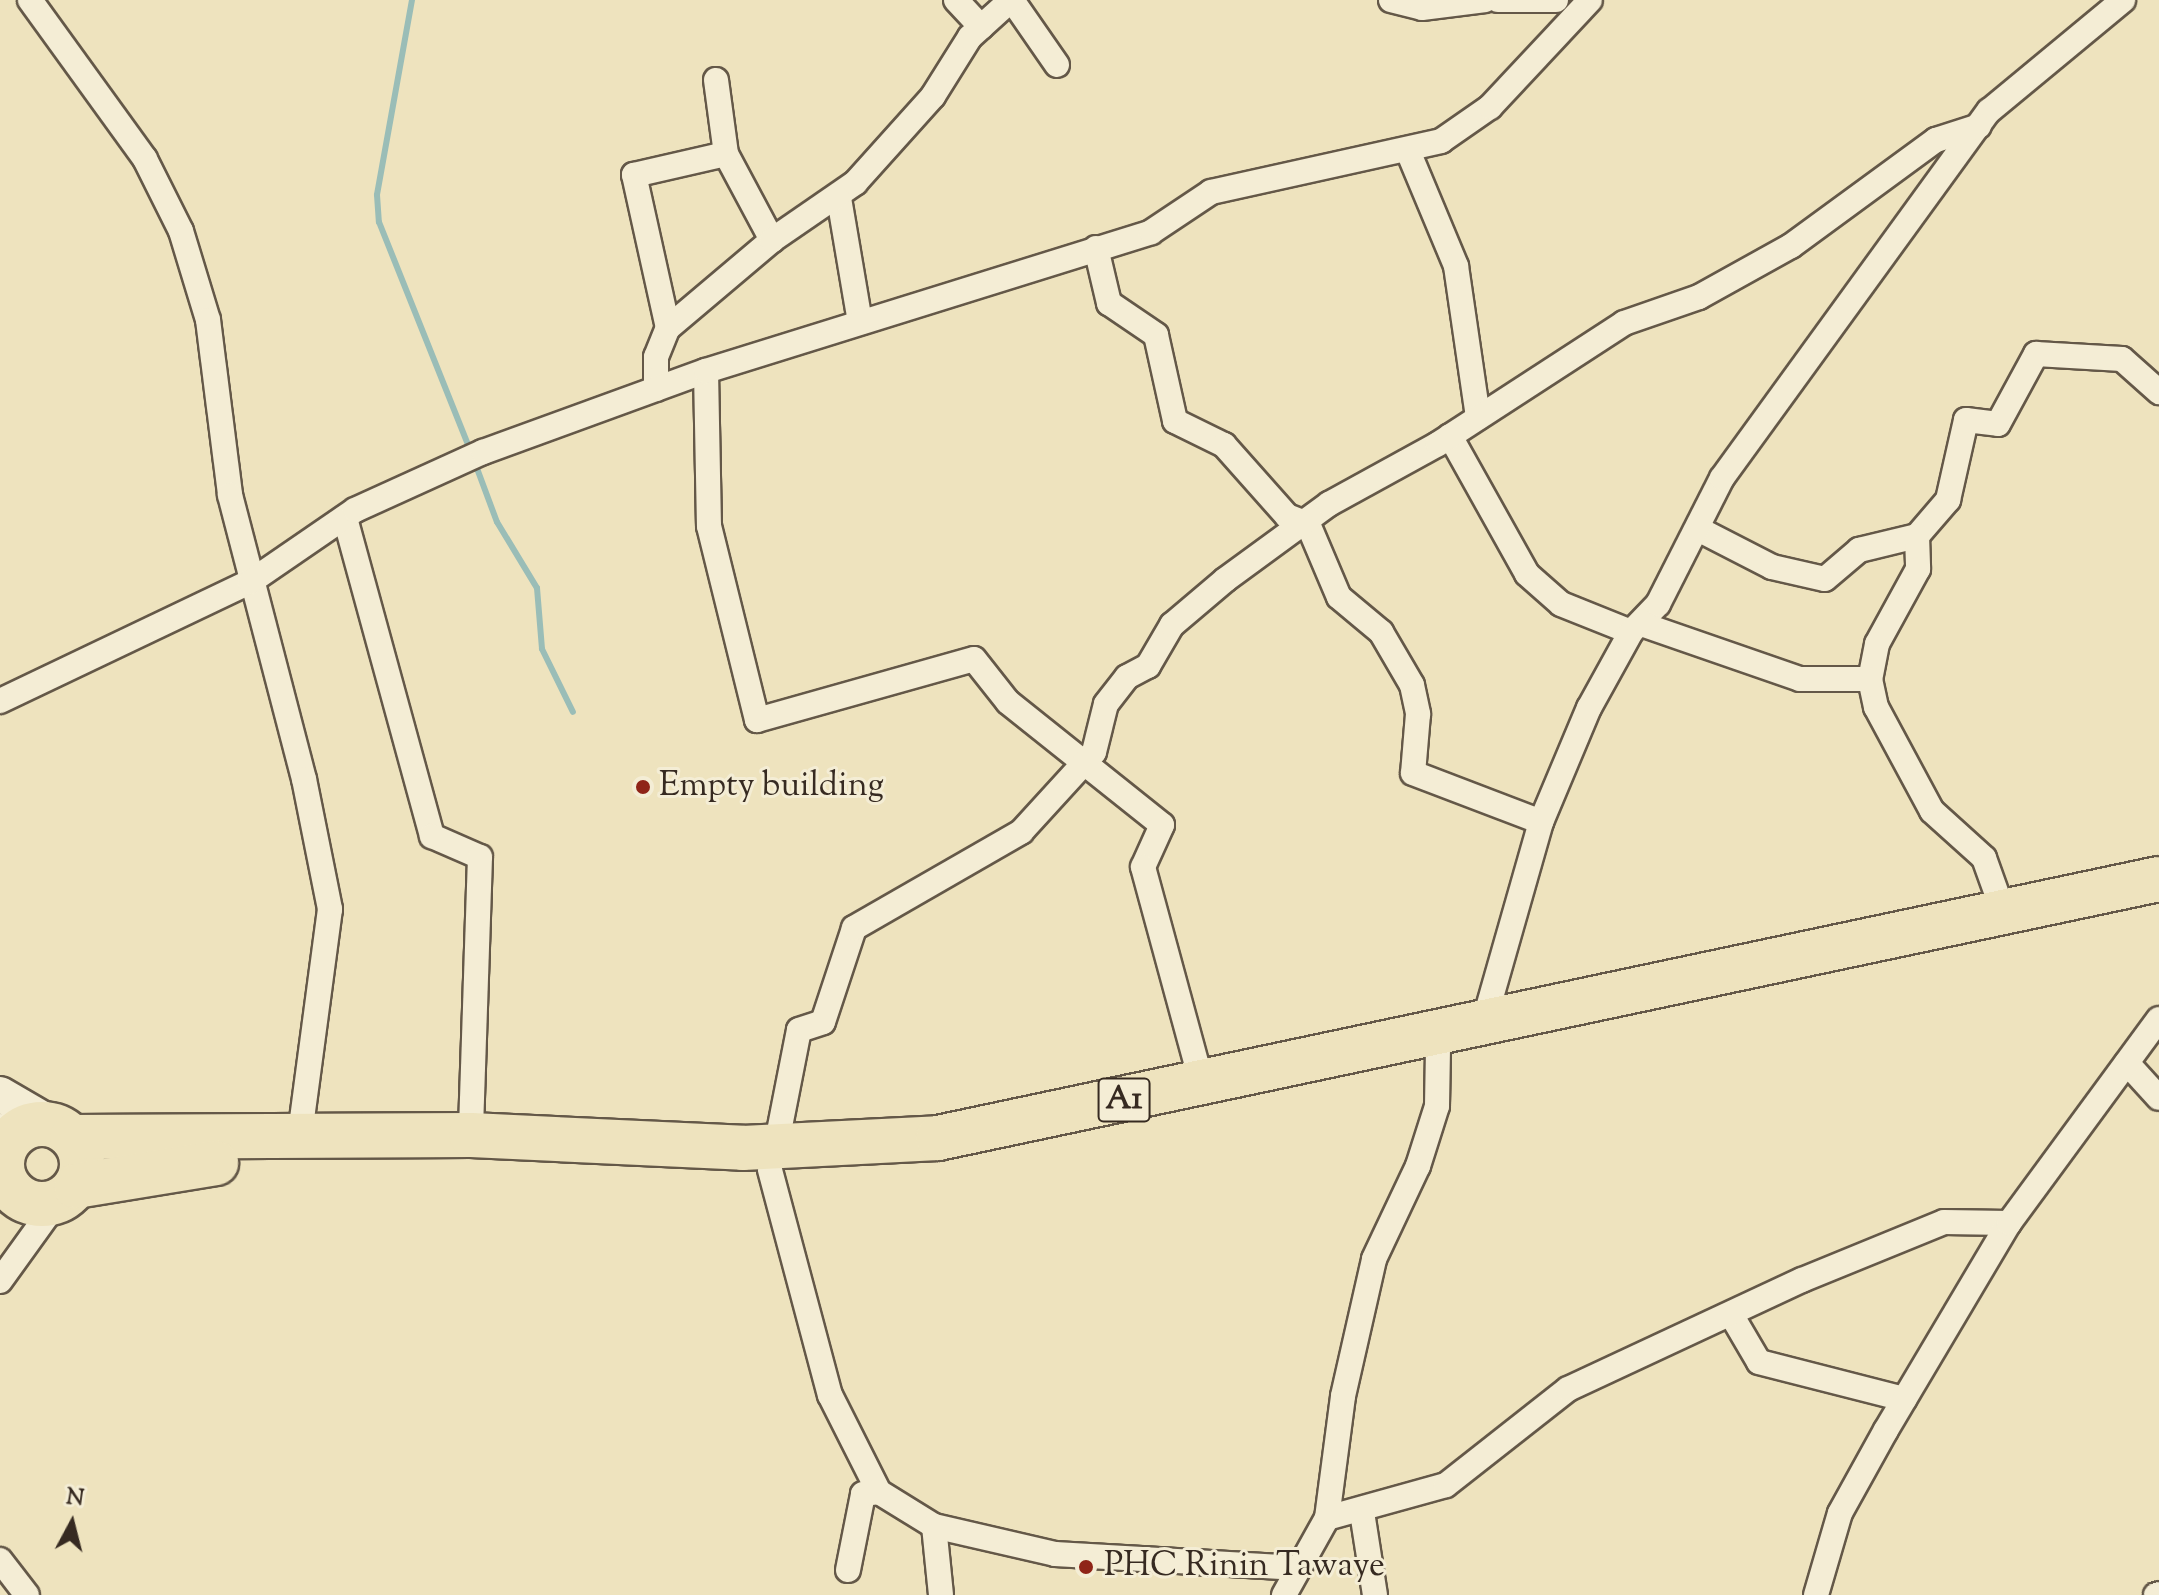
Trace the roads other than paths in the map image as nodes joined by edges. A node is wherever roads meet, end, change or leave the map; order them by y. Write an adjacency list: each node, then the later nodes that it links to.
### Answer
1 (30, 0): 30 (street)
2 (956, 0): 10 (street)
3 (1012, 0): 10 (street); 11 (street)
4 (1391, 0): 5 (street)
5 (1485, 0)
6 (1498, 0): 7 (street)
7 (1556, 0)
8 (1590, 0): 14 (street)
9 (2123, 0): 13 (street)
10 (981, 27): 16 (street)
11 (1057, 65)
12 (716, 80): 15 (street)
13 (1979, 126): 24 (street); 28 (street)
14 (1408, 151): 18 (street); 24 (street)
15 (726, 154): 17 (street); 20 (street)
16 (839, 198): 17 (street); 19 (street)
17 (772, 240): 20 (street)
18 (1096, 248): 19 (street); 27 (street)
19 (860, 322): 21 (street)
20 (668, 328): 22 (street)
21 (706, 371): 22 (street); 42 (street)
22 (656, 389): 26 (street)
23 (2159, 392): 29 (street)
24 (1478, 417): 25 (street)
25 (1450, 436): 27 (street); 31 (street)
26 (345, 518): 30 (street); 47 (street)
27 (1308, 524): 34 (street); 49 (street)
28 (1700, 530): 29 (street); 31 (street)
29 (1917, 536): 32 (street)
30 (250, 582): 33 (street); 46 (street)
31 (1638, 629): 32 (street); 34 (street)
32 (1870, 679): 37 (street)
33 (0, 701)
34 (1541, 822): 39 (street)
35 (2159, 879): 37 (highway, A1)
36 (2159, 903): 40 (highway, A1)
37 (2003, 911): 39 (highway, A1)
38 (2159, 1019): 41 (street)
39 (1484, 1022): 42 (highway, A1)
40 (1438, 1051): 49 (highway, A1); 57 (street)
41 (2127, 1063): 44 (street); 51 (street)
42 (1202, 1084): 49 (highway, A1)
43 (0, 1094): 45 (street)
44 (2159, 1098)
45 (64, 1132): 46 (highway, A1); 48 (highway); 50 (highway)
46 (300, 1135): 47 (highway, A1)
47 (471, 1135): 49 (highway, A1)
48 (4, 1145): 50 (highway)
49 (773, 1159): 50 (highway, A1); 55 (street)
50 (36, 1206): 52 (street)
51 (2009, 1223): 53 (street); 54 (street)
52 (0, 1281)
53 (1732, 1316): 54 (street); 56 (street)
54 (1904, 1399): 66 (street)
55 (879, 1492): 58 (street); 61 (street)
56 (1362, 1512): 57 (street); 65 (street)
57 (1327, 1518): 60 (street)
58 (934, 1526): 60 (street); 63 (street)
59 (0, 1560): 62 (street)
60 (1299, 1568): 64 (street)
61 (848, 1570)
62 (27, 1595)
63 (941, 1595)
64 (1284, 1595)
65 (1375, 1595)
66 (1816, 1595)

